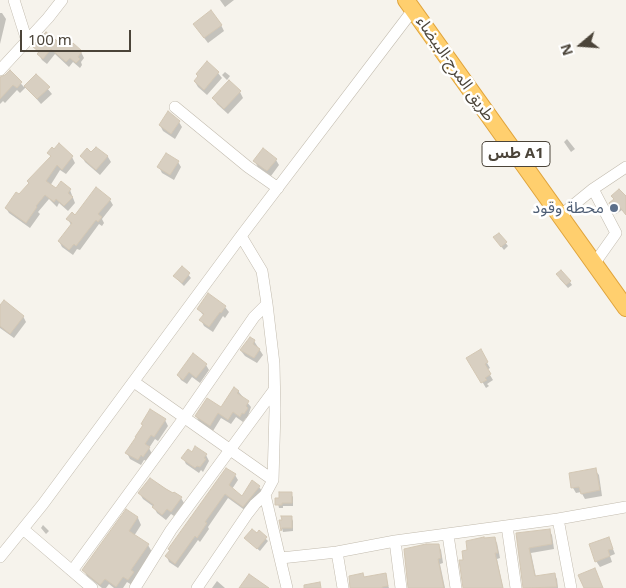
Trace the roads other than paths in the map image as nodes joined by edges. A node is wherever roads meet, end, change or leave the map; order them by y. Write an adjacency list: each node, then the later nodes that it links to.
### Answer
1 (14, 0): 4 (street)
2 (62, 0): 4 (street)
3 (410, 5): 8 (street); 10 (highway, طريق المرج-البيضاء / طس A1)
4 (27, 41): 5 (street)
5 (0, 70)
6 (175, 106): 8 (street)
7 (626, 167): 9 (street)
8 (278, 188): 11 (street)
9 (593, 189): 10 (street); 12 (street)
10 (560, 216): 12 (highway, طريق المرج-البيضاء / طس A1)
11 (241, 236): 13 (street); 15 (street)
12 (594, 264): 14 (highway, طريق المرج-البيضاء / طس A1)
13 (267, 304): 16 (street); 17 (street)
14 (626, 308)
15 (134, 382): 17 (street); 24 (street)
16 (274, 390): 18 (street); 19 (street)
17 (184, 418): 18 (street); 30 (street)
18 (230, 450): 19 (street); 31 (street)
19 (273, 480): 20 (street)
20 (265, 496): 29 (street); 33 (street)
21 (626, 507): 22 (street)
22 (558, 518): 23 (street); 39 (street)
23 (507, 526): 25 (street); 38 (street)
24 (23, 530): 28 (street); 30 (street)
25 (448, 535): 26 (street); 37 (street)
26 (395, 542): 27 (street); 36 (street)
27 (337, 552): 29 (street); 35 (street)
28 (0, 557)
29 (281, 558): 34 (street)
30 (72, 571): 32 (street)
31 (139, 586)
32 (92, 588)
33 (197, 588)
34 (287, 588)
35 (343, 588)
36 (401, 588)
37 (456, 588)
38 (516, 588)
39 (571, 588)

